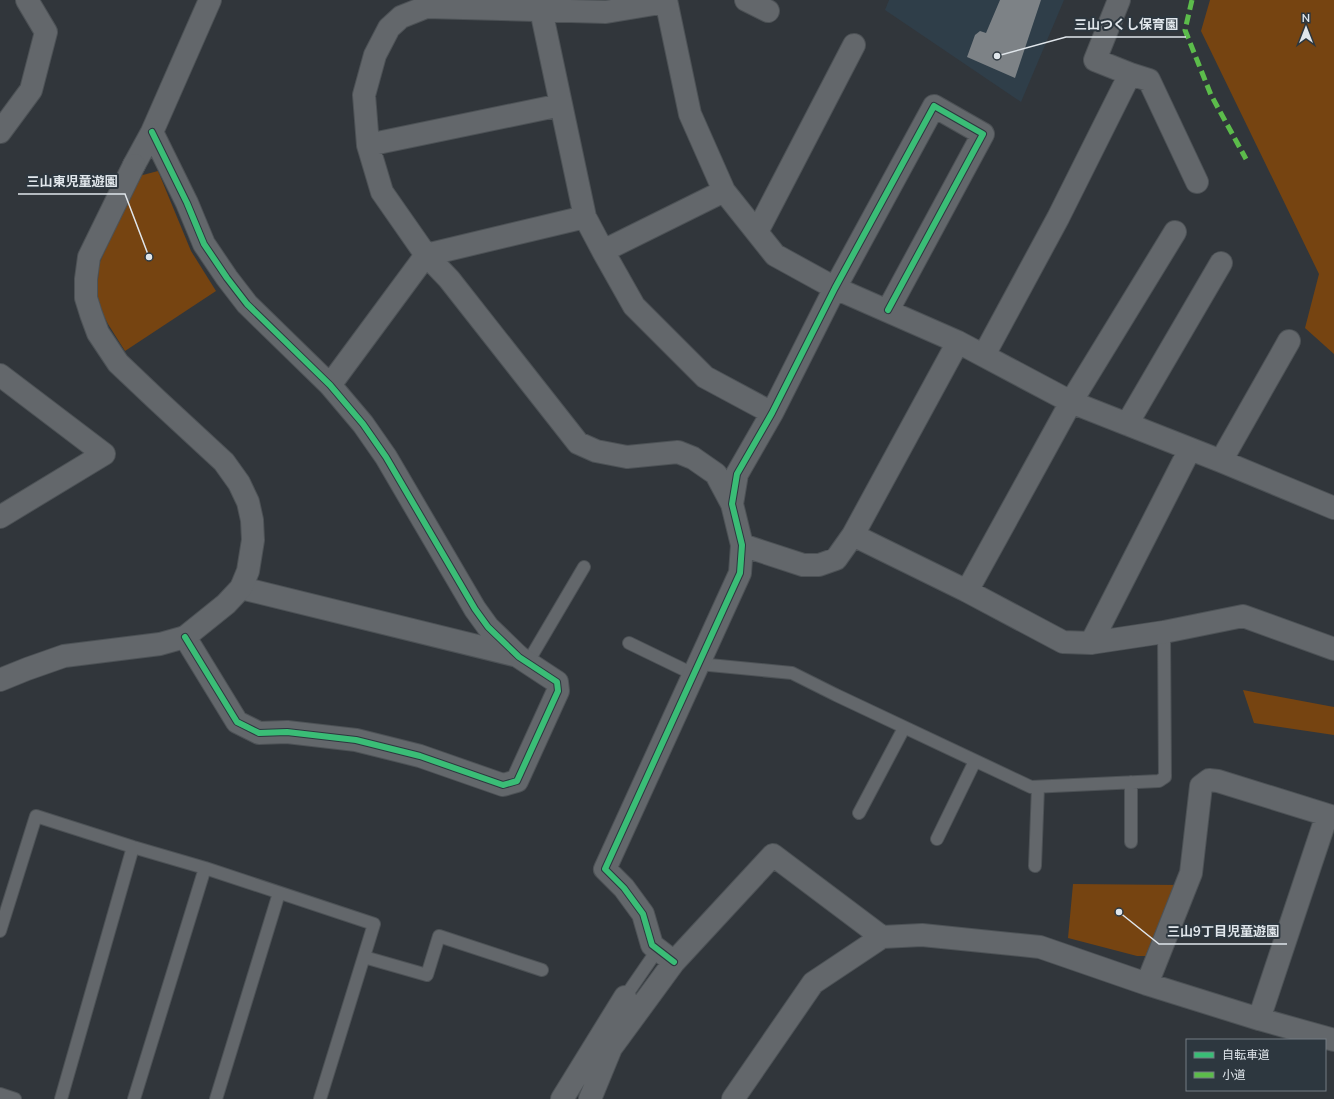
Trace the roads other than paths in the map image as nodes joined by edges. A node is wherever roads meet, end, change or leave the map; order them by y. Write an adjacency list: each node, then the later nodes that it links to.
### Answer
1 (28, 0): 11 (street)
2 (210, 0): 12 (street)
3 (746, 0): 7 (street)
4 (1119, 0): 9 (street)
5 (666, 1): 6 (street); 15 (street)
6 (541, 10): 10 (street); 13 (street)
7 (768, 11)
8 (854, 45): 17 (street)
9 (1130, 74): 14 (street); 26 (street)
10 (561, 105): 13 (street); 16 (street)
11 (0, 132)
12 (152, 132): 28 (street); 40 (street)
13 (368, 145): 20 (street)
14 (1197, 182)
15 (724, 191): 17 (street); 19 (street)
16 (585, 217): 19 (street); 20 (street)
17 (757, 232): 22 (street)
18 (1175, 232): 29 (street)
19 (602, 251): 30 (street)
20 (426, 255): 28 (street); 34 (street)
21 (1221, 263): 31 (street)
22 (835, 288): 23 (street); 23 (street); 30 (street)
23 (888, 310): 25 (street)
24 (1289, 340): 33 (street)
25 (958, 342): 26 (street); 37 (street)
26 (984, 355): 29 (street)
27 (0, 375): 36 (street)
28 (330, 385): 47 (street)
29 (1071, 402): 31 (street); 41 (street)
30 (772, 413): 34 (street)
31 (1127, 424): 32 (street)
32 (1190, 449): 33 (street); 45 (street)
33 (1221, 461): 35 (street)
34 (732, 504): 38 (street)
35 (1334, 508)
36 (0, 517)
37 (853, 535): 38 (street); 41 (street)
38 (742, 544): 48 (street)
39 (584, 567): 47 (lane)
40 (241, 588): 43 (street); 47 (street)
41 (967, 591): 45 (street)
42 (1164, 632): 45 (street); 46 (street); 52 (lane)
43 (185, 637): 47 (street); 49 (street)
44 (629, 643): 48 (lane)
45 (1091, 643)
46 (1334, 649)
47 (524, 659)
48 (696, 669): 50 (lane); 64 (street)
49 (0, 680)
50 (904, 728): 51 (lane); 54 (lane)
51 (975, 761): 53 (lane); 56 (lane)
52 (1130, 782): 53 (lane); 57 (lane)
53 (1038, 787): 59 (lane)
54 (859, 813)
55 (1331, 816): 67 (street); 69 (street)
56 (937, 839)
57 (1131, 842)
58 (133, 847): 60 (lane); 62 (lane); 73 (lane)
59 (1035, 866)
60 (205, 868): 61 (lane); 74 (lane)
61 (279, 893): 65 (lane); 75 (lane)
62 (0, 931)
63 (882, 937): 64 (street); 67 (street); 79 (street)
64 (666, 955): 68 (lane); 78 (street)
65 (364, 957): 66 (lane); 76 (lane)
66 (542, 970)
67 (1147, 984): 69 (street)
68 (626, 997): 77 (street)
69 (1259, 1019): 70 (street)
70 (1334, 1040)
71 (0, 1094): 72 (lane)
72 (15, 1099)
73 (60, 1099)
74 (134, 1099)
75 (216, 1099)
76 (320, 1099)
77 (562, 1099)
78 (590, 1099)
79 (732, 1099)

